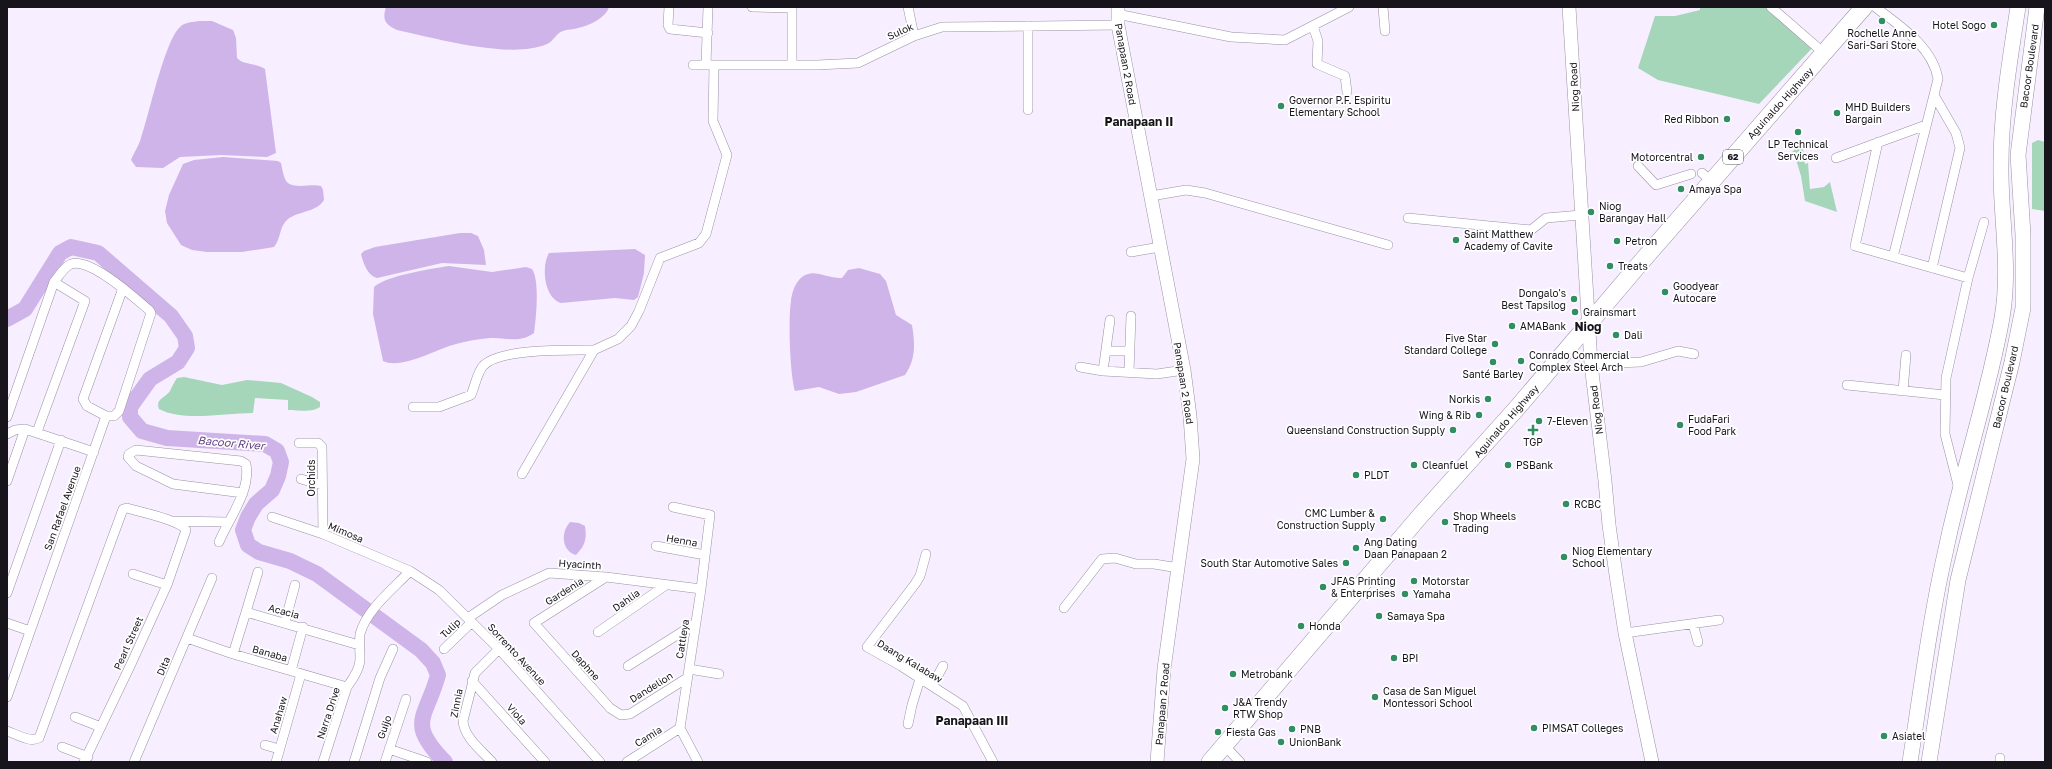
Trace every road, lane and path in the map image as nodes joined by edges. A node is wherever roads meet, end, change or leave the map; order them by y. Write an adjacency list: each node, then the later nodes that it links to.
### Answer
1 (669, 7): 18 (street)
2 (708, 7): 18 (street)
3 (752, 7): 13 (street)
4 (908, 7): 19 (street)
5 (1349, 7): 16 (street, Sulok)
6 (1383, 7): 17 (street)
7 (1569, 7): 35 (street, Niog Road)
8 (1771, 7): 20 (street)
9 (1864, 7): 20 (highway, Aguinaldo Highway / 62)
10 (1875, 7): 27 (street)
11 (2018, 7): 24 (main road, Bacoor Boulevard)
12 (2037, 7): 25 (main road, Bacoor Boulevard)
13 (792, 8): 23 (street)
14 (1118, 15): 15 (street, Sulok); 16 (street, Sulok); 34 (street, Panapaan 2 Road)
15 (1028, 26): 19 (street, Sulok); 28 (street)
16 (1313, 26): 26 (street)
17 (1385, 31)
18 (708, 33): 22 (street)
19 (914, 36): 23 (street, Sulok)
20 (1825, 54): 48 (highway, Aguinaldo Highway / 62)
21 (692, 65): 22 (street, Sulok)
22 (710, 65): 23 (street, Sulok); 49 (street)
23 (792, 65)
24 (2008, 74): 25 (main road); 76 (main road, Bacoor Boulevard)
25 (2028, 76): 136 (main road, Bacoor Boulevard)
26 (1347, 92)
27 (1934, 95): 29 (street); 42 (street)
28 (1028, 110)
29 (1926, 125): 30 (street); 41 (street)
30 (1878, 142): 31 (street); 41 (street)
31 (1836, 158)
32 (1638, 166): 33 (street)
33 (1690, 174)
34 (1151, 196): 38 (street); 39 (street, Panapaan 2 Road)
35 (1581, 215): 36 (street); 48 (street, Niog Road)
36 (1408, 218)
37 (1984, 222): 43 (street)
38 (1388, 244)
39 (1160, 246): 40 (street); 57 (street, Panapaan 2 Road)
40 (1131, 252)
41 (1894, 257): 42 (street)
42 (1932, 268): 43 (street)
43 (1968, 278): 61 (street)
44 (54, 282): 45 (street); 64 (street); 66 (street)
45 (123, 288): 63 (street); 63 (street)
46 (1131, 316): 51 (street)
47 (1110, 320): 50 (street)
48 (1588, 325): 54 (street, Niog Road); 138 (highway, Aguinaldo Highway / 62)
49 (594, 350): 62 (street); 71 (street)
50 (1106, 351): 51 (street); 56 (street)
51 (1129, 351): 58 (street)
52 (1694, 354): 54 (street)
53 (1906, 355): 60 (street)
54 (1591, 364): 109 (street, Niog Road)
55 (1080, 367): 56 (street)
56 (1103, 370): 58 (street)
57 (1184, 370): 58 (street); 86 (street, Panapaan 2 Road)
58 (1129, 372)
59 (1847, 385): 60 (street)
60 (1903, 391): 61 (street)
61 (1945, 395): 76 (street)
62 (413, 407)
63 (106, 416): 70 (street, San Rafael Avenue)
64 (7, 417)
65 (25, 429): 66 (street); 67 (street); 73 (street)
66 (37, 432): 68 (street)
67 (7, 434)
68 (61, 440): 70 (street); 96 (street)
69 (299, 443): 74 (street, Orchids)
70 (94, 452): 107 (street, San Rafael Avenue)
71 (522, 474)
72 (301, 479): 74 (street)
73 (7, 481)
74 (322, 485): 81 (street, Orchids)
75 (243, 493): 75 (street); 80 (street)
76 (1960, 493): 135 (main road, Bacoor Boulevard)
77 (672, 507): 85 (street, Cattleya)
78 (272, 517): 81 (street, Mimosa)
79 (171, 521): 80 (street); 92 (street, Pearl Street); 134 (street)
80 (228, 522): 82 (street)
81 (323, 534): 87 (street, Mimosa)
82 (219, 542)
83 (656, 546): 85 (street, Henna)
84 (926, 554): 123 (street, Daang Kalabaw)
85 (705, 555): 95 (street, Cattleya)
86 (1179, 568): 97 (street); 155 (street, Panapaan 2 Road)
87 (410, 571): 99 (street, Sorrento Avenue); 112 (street, Narra Drive)
88 (258, 572): 98 (street)
89 (133, 574): 92 (street)
90 (606, 577): 94 (street, Hyacinth); 99 (street, Hyacinth); 103 (street, Gardenia)
91 (212, 578): 110 (street, Dita)
92 (167, 585): 132 (street, Pearl Street)
93 (295, 585): 101 (street)
94 (666, 585): 95 (street, Hyacinth); 108 (street, Dahlia)
95 (701, 589): 104 (street, Cattleya)
96 (7, 593)
97 (1064, 608)
98 (246, 612): 101 (street, Acacia); 116 (street)
99 (470, 620): 114 (street, Tulip); 115 (street, Sorrento Avenue)
100 (1719, 620): 105 (street)
101 (285, 622): 106 (street, Acacia)
102 (7, 623): 107 (street)
103 (534, 623): 129 (street, Daphne)
104 (696, 623): 117 (street); 120 (street, Cattleya)
105 (1694, 624): 109 (street); 111 (street)
106 (303, 627): 112 (street, Acacia); 119 (street)
107 (30, 631): 127 (street, San Rafael Avenue)
108 (598, 632)
109 (1626, 633): 158 (street, Niog Road)
110 (187, 638): 116 (street, Banaba); 143 (street, Dita)
111 (1698, 642)
112 (359, 645): 126 (street, Narra Drive)
113 (393, 649): 146 (street)
114 (444, 649)
115 (499, 649): 124 (street, Zinnia); 151 (street, Sorrento Avenue)
116 (233, 654): 119 (street, Banaba)
117 (628, 666)
118 (943, 666): 125 (street)
119 (291, 671): 121 (street, Banaba)
120 (688, 673): 122 (street); 129 (street, Dandelion); 133 (street, Cattleya)
121 (302, 674): 126 (street, Banaba); 140 (street, Anahaw)
122 (719, 674)
123 (920, 679): 125 (street, Daang Kalabaw); 131 (street)
124 (472, 681): 149 (street, Zinnia); 150 (street, Viola)
125 (932, 686): 154 (street, Daang Kalabaw)
126 (347, 687): 145 (street, Narra Drive)
127 (7, 697)
128 (406, 699): 141 (street, Guijo)
129 (626, 715)
130 (75, 716): 132 (street)
131 (908, 724)
132 (101, 727): 142 (street, Pearl Street)
133 (680, 728): 152 (street, Camia); 153 (street)
134 (7, 731)
135 (1914, 735): 136 (main road); 159 (main road, Bacoor Boulevard)
136 (1932, 739): 160 (main road, Bacoor Boulevard)
137 (264, 745): 140 (street)
138 (1224, 746): 156 (highway, Aguinaldo Highway / 62); 157 (street)
139 (62, 747): 142 (street)
140 (279, 749): 144 (street, Anahaw)
141 (389, 749): 147 (street, Guijo); 148 (street)
142 (86, 760)
143 (134, 762)
144 (276, 762)
145 (323, 762)
146 (354, 762)
147 (385, 762)
148 (427, 762)
149 (492, 762)
150 (545, 762)
151 (600, 762)
152 (627, 762)
153 (698, 762)
154 (993, 762)
155 (1158, 762)
156 (1210, 762)
157 (1240, 762)
158 (1652, 762)
159 (1910, 762)
160 (1928, 762)

